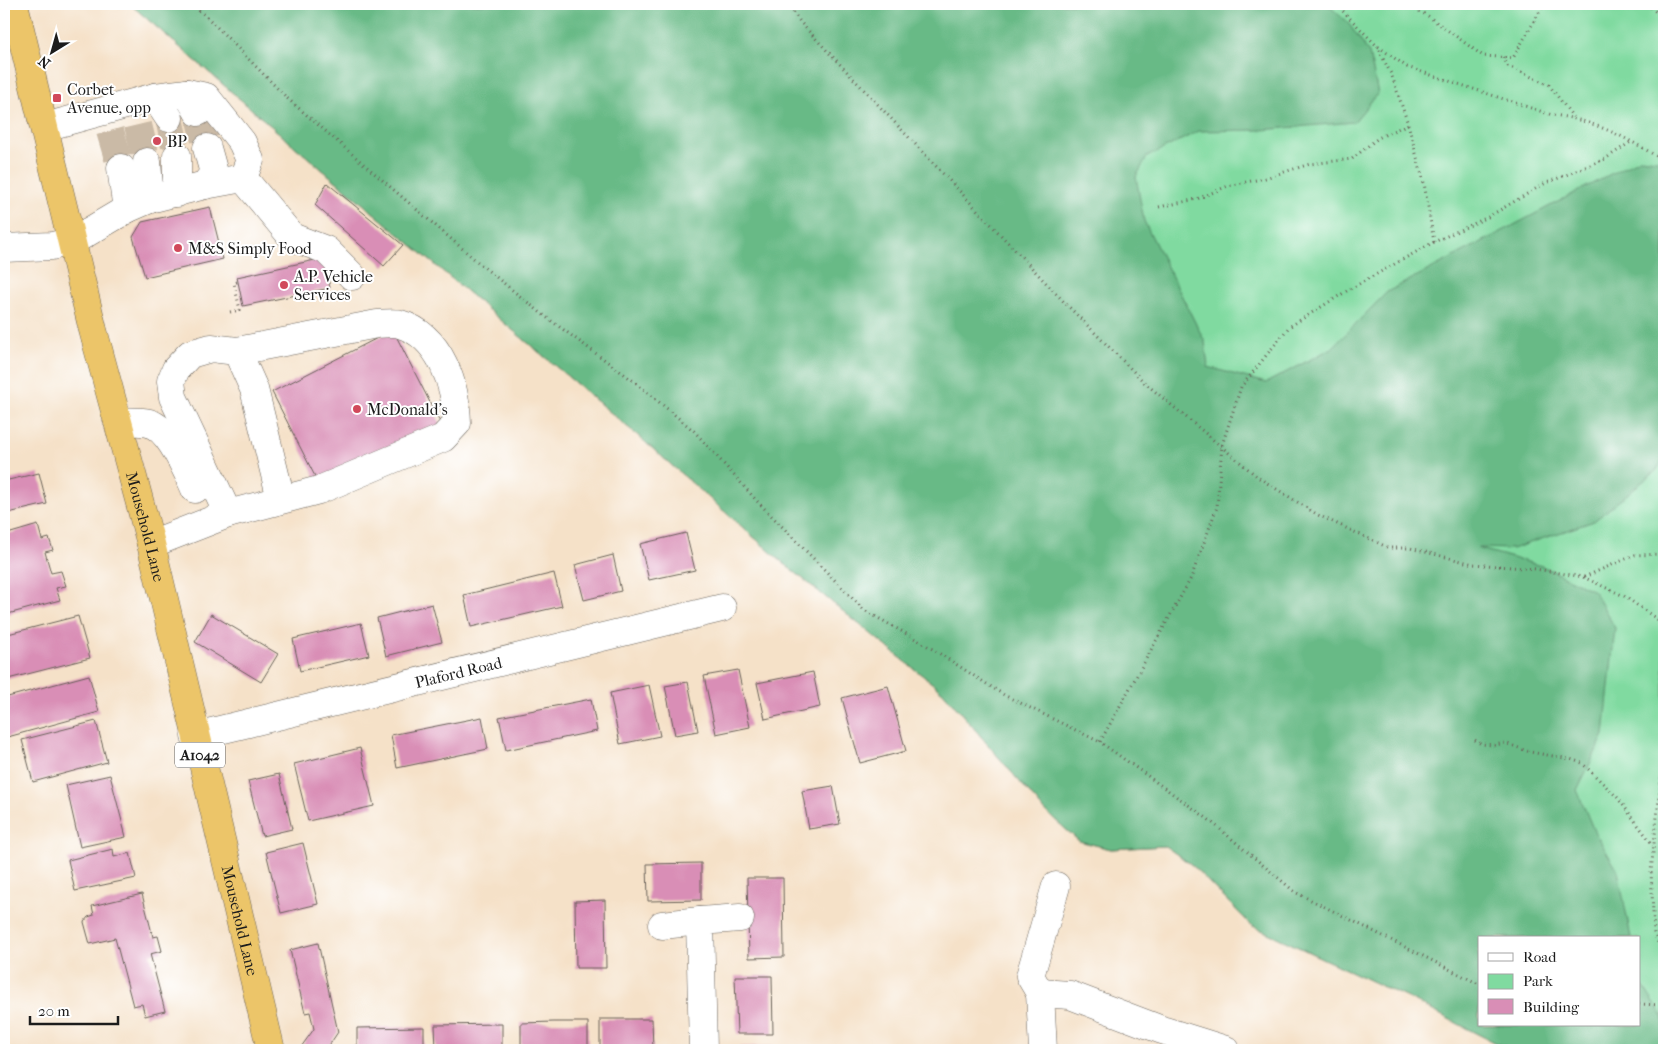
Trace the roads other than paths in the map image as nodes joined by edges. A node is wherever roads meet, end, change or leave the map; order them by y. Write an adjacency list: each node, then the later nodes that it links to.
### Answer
1 (14, 4): 2 (highway, Mousehold Lane / A1042)
2 (45, 127): 6 (street); 10 (highway, Mousehold Lane / A1042)
3 (208, 148): 7 (street)
4 (177, 156): 8 (street)
5 (134, 165): 9 (street)
6 (243, 178): 7 (street); 12 (street)
7 (204, 185): 8 (street)
8 (177, 193): 9 (street)
9 (138, 204): 10 (street)
10 (73, 241): 11 (street); 14 (highway, Mousehold Lane / A1042)
11 (4, 248)
12 (352, 276)
13 (236, 351): 15 (street); 15 (street); 16 (street)
14 (118, 421): 16 (street); 17 (highway, Mousehold Lane / A1042)
15 (282, 499): 16 (street)
16 (219, 518): 17 (street)
17 (151, 544): 19 (highway, Mousehold Lane / A1042)
18 (722, 608): 19 (street, Plaford Road)
19 (195, 736): 25 (highway, Mousehold Lane / A1042)
20 (1056, 886): 24 (street)
21 (740, 918): 22 (street)
22 (700, 921): 23 (street); 26 (street)
23 (662, 925)
24 (1040, 993): 27 (street); 28 (street)
25 (271, 1050)
26 (703, 1050)
27 (1043, 1050)
28 (1226, 1050)

